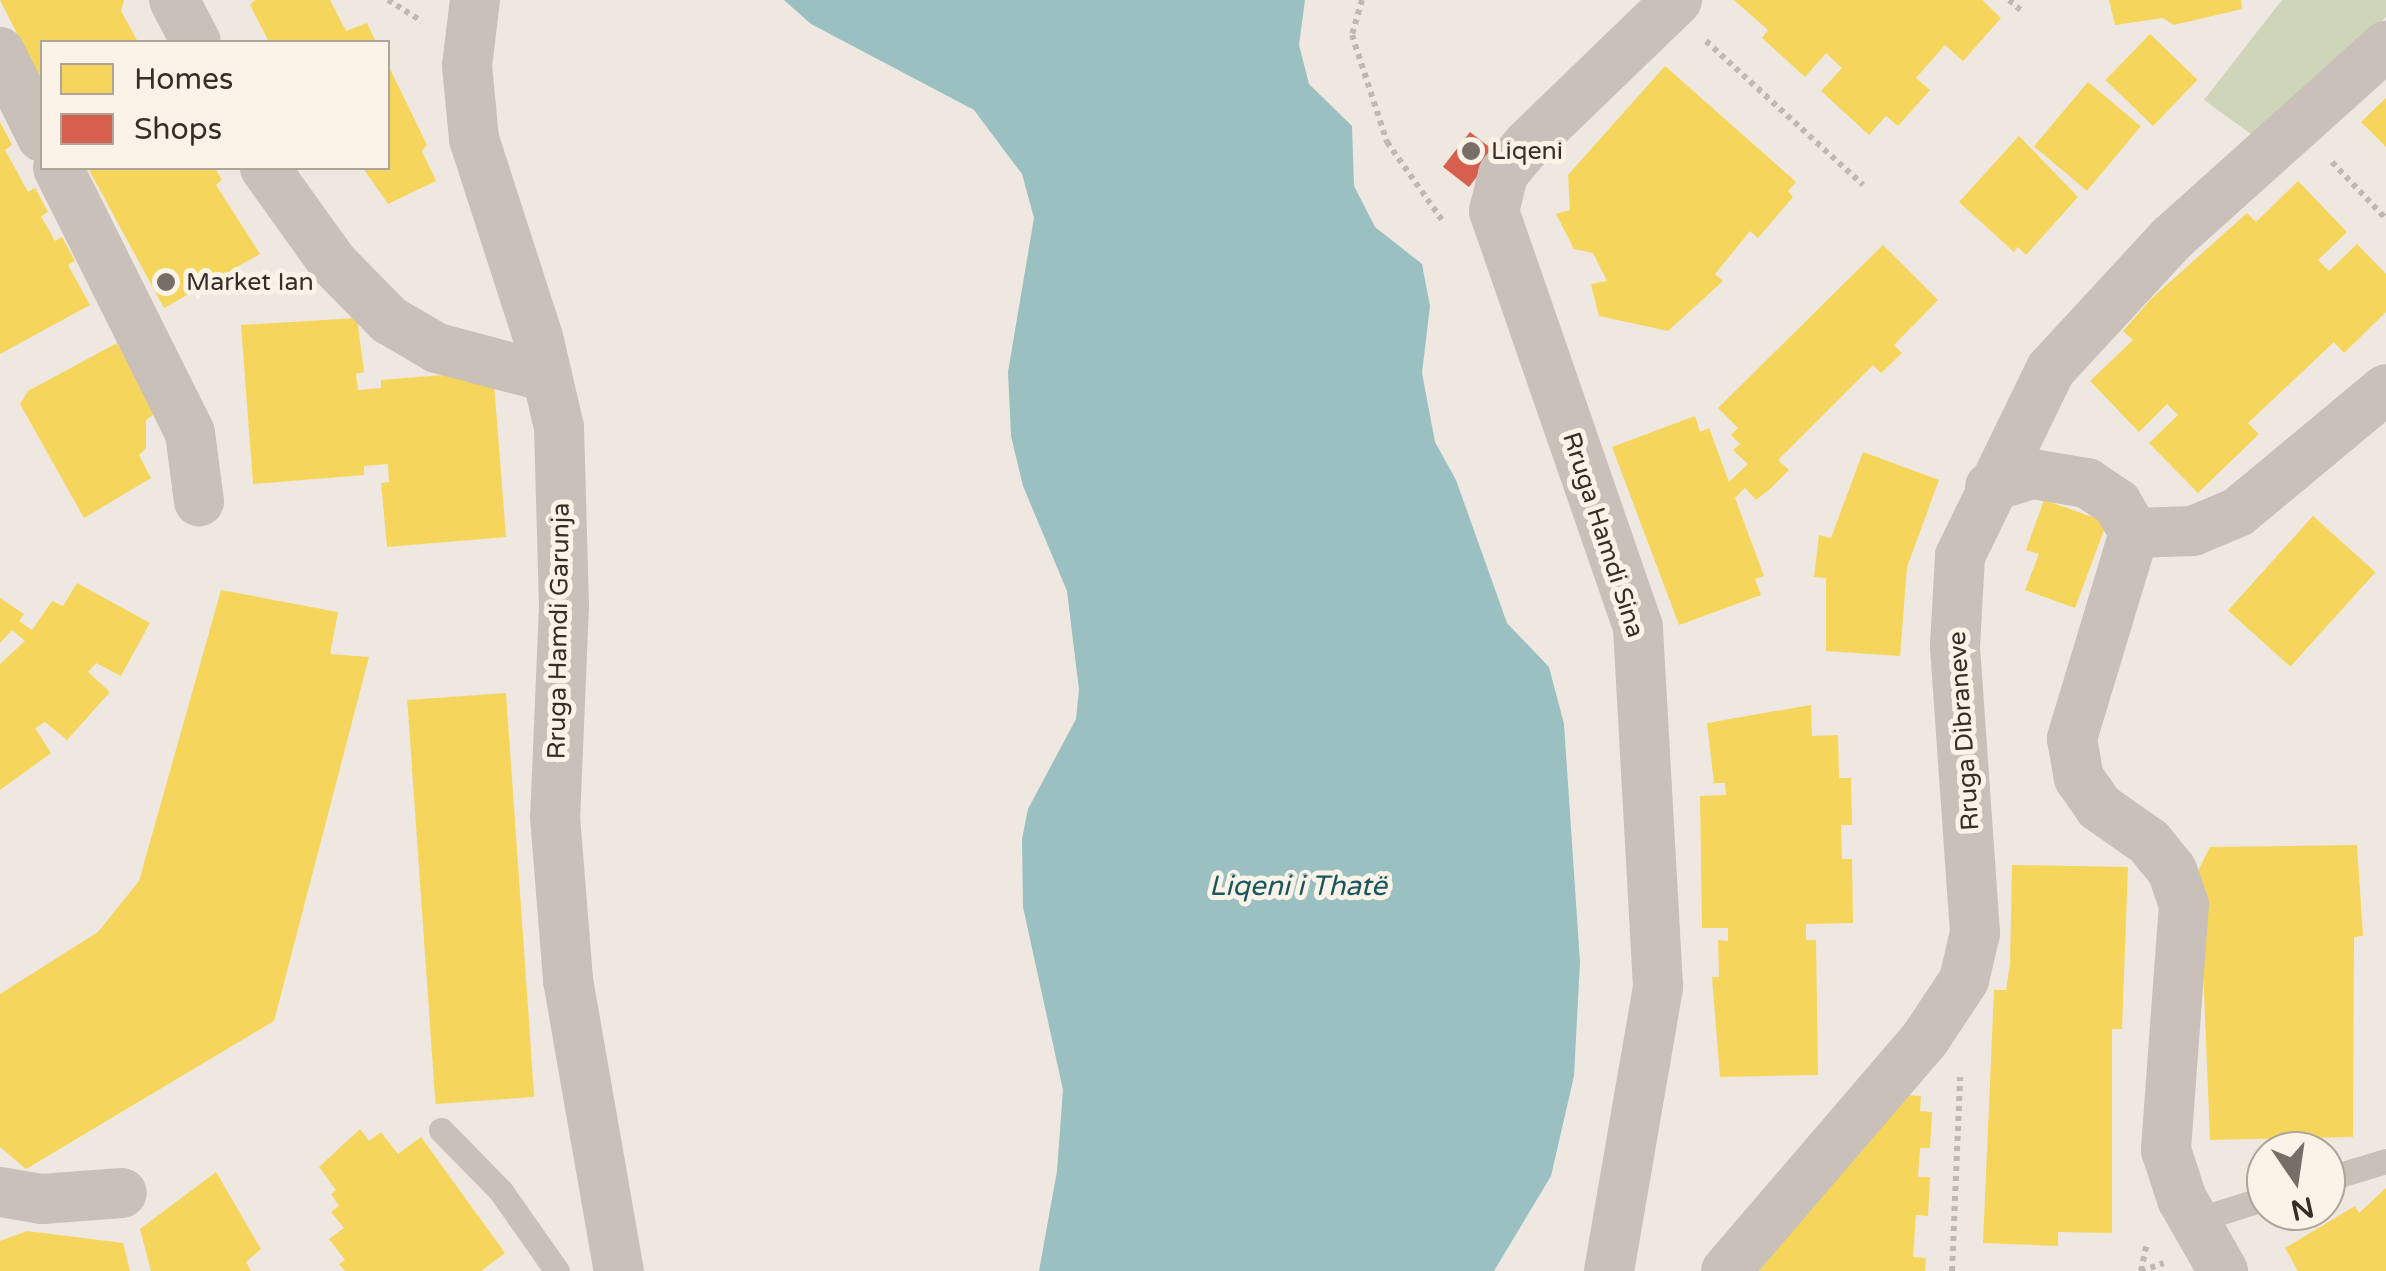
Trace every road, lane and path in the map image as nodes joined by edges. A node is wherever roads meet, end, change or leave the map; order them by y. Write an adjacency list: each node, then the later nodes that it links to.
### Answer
1 (174, 0): 9 (street)
2 (388, 0): 8 (path)
3 (475, 0): 19 (street, Rruga Hamdi Garunja)
4 (1362, 0): 18 (path)
5 (2009, 0): 7 (path)
6 (1673, 4): 16 (path); 34 (street, Rruga Hamdi Sina)
7 (2023, 12)
8 (425, 23)
9 (195, 40)
10 (2386, 46): 21 (street, Rruga Dibraneve)
11 (0, 52): 12 (street)
12 (40, 133)
13 (2330, 160): 17 (path)
14 (59, 170): 22 (street)
15 (266, 170): 19 (street)
16 (1863, 186)
17 (2386, 219)
18 (1448, 227)
19 (548, 377): 33 (street, Rruga Hamdi Garunja)
20 (2386, 390): 23 (street)
21 (1990, 487): 23 (street); 35 (street, Rruga Dibraneve)
22 (199, 501)
23 (2134, 533): 31 (street)
24 (1960, 1057): 36 (path)
25 (441, 1130): 32 (lane)
26 (2386, 1161): 27 (lane)
27 (2346, 1173)
28 (0, 1192): 29 (street)
29 (122, 1193)
30 (2246, 1204): 31 (lane)
31 (2193, 1221): 37 (street)
32 (557, 1271)
33 (619, 1271)
34 (1609, 1271)
35 (1726, 1271)
36 (1952, 1271)
37 (2223, 1271)

